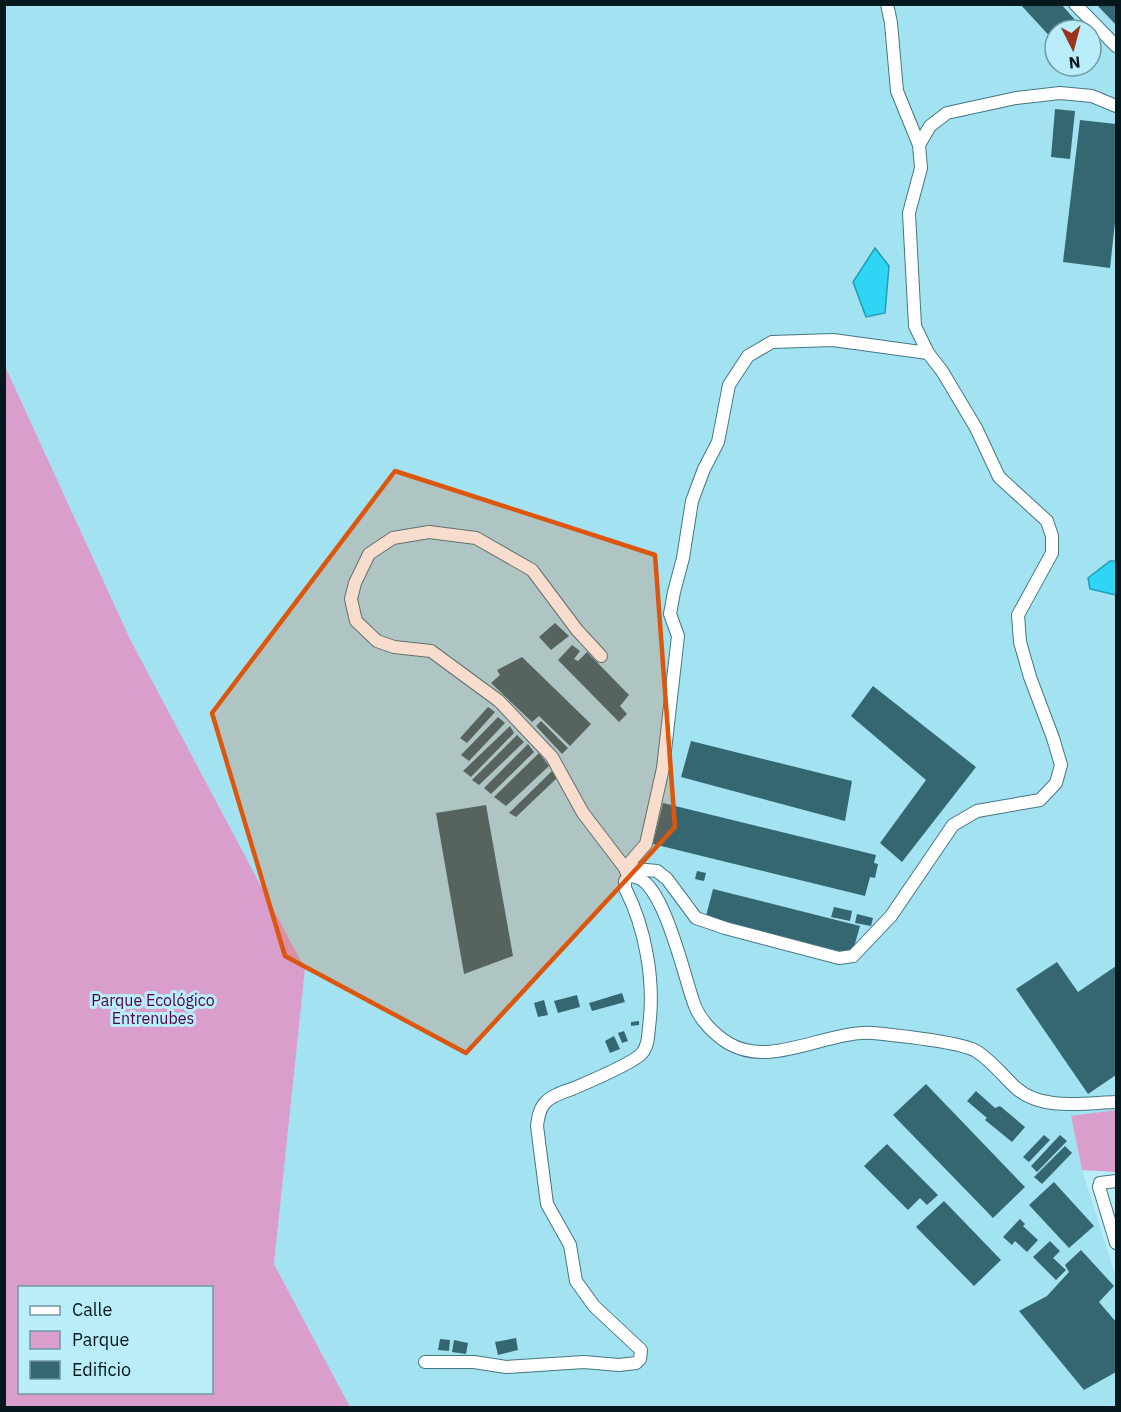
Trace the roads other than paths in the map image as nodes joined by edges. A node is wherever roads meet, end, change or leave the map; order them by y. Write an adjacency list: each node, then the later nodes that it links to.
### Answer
1 (887, 4): 5 (street)
2 (1076, 4): 3 (street)
3 (1116, 46)
4 (1116, 106): 5 (street)
5 (919, 145): 6 (street)
6 (928, 353): 8 (street); 8 (street)
7 (601, 656): 8 (street)
8 (626, 873): 9 (street); 12 (street)
9 (1116, 1102)
10 (1116, 1181): 11 (street)
11 (1116, 1243)
12 (425, 1362)

